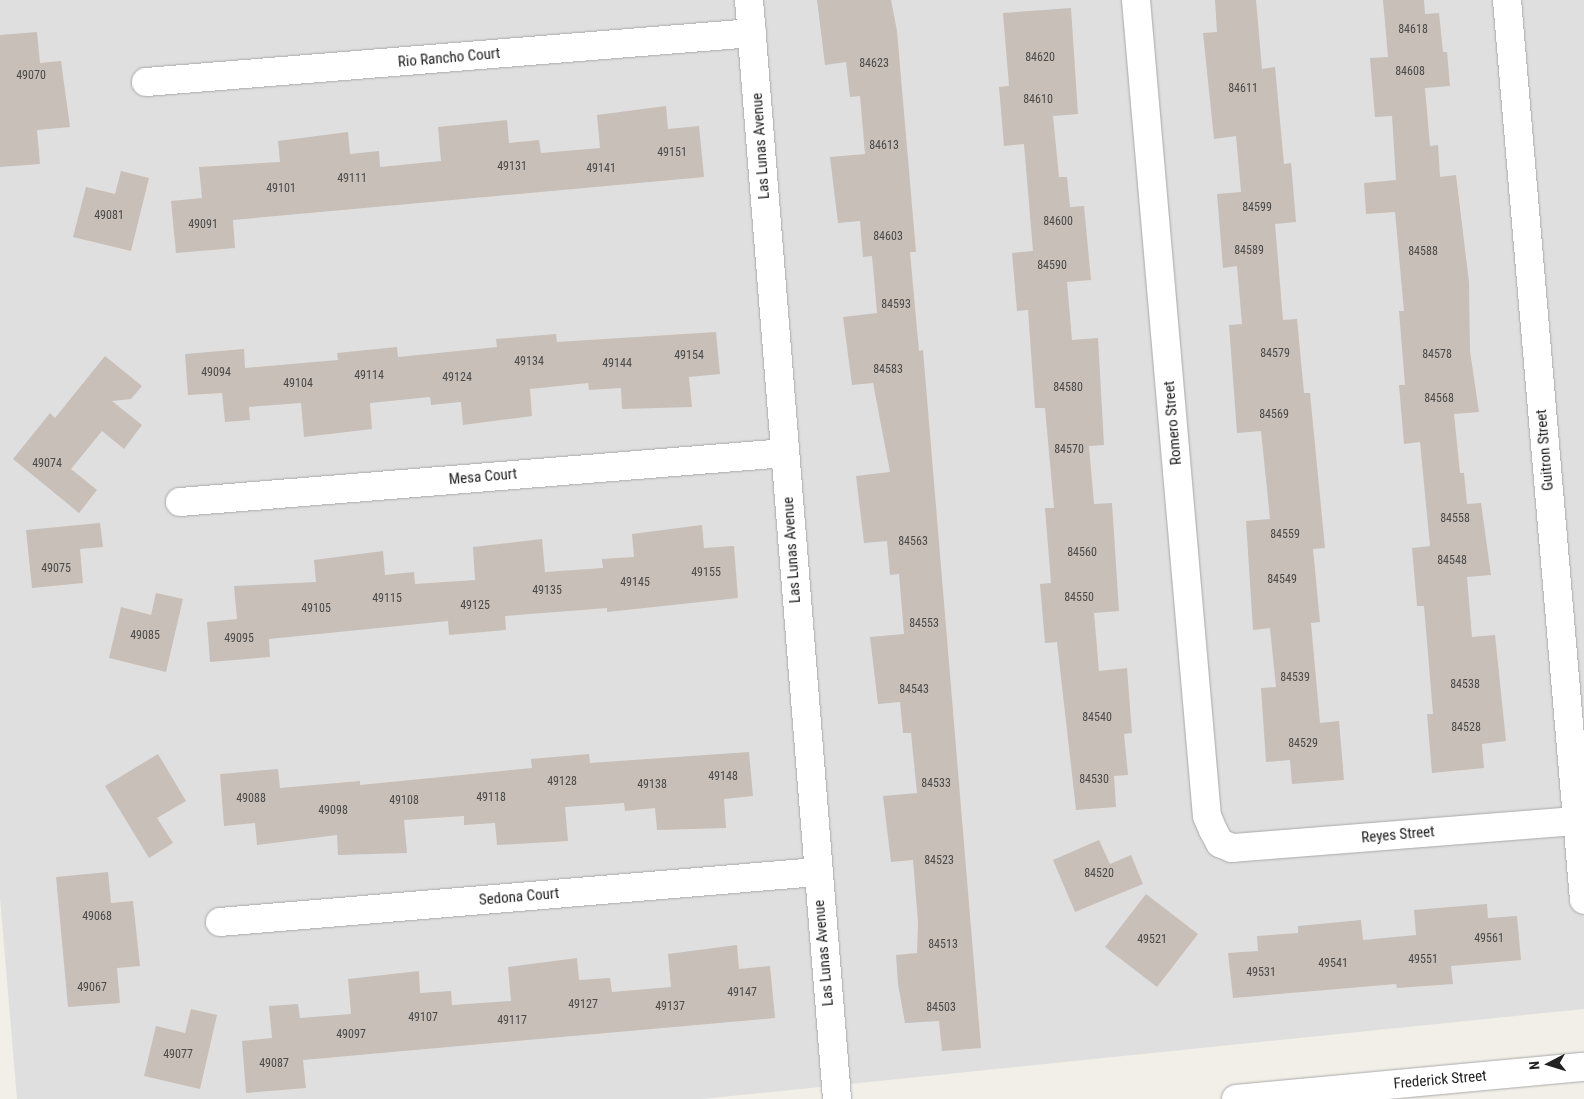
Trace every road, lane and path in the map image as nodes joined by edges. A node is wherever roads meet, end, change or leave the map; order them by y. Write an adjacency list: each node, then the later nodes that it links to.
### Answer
1 (750, 0): 4 (street, Las Lunas Avenue)
2 (1136, 0): 9 (street, Romero Street)
3 (1507, 0): 8 (street, Guitron Street)
4 (752, 33): 5 (street, Rio Rancho Court); 6 (street, Las Lunas Avenue)
5 (146, 82)
6 (785, 453): 7 (street, Mesa Court); 10 (street, Las Lunas Avenue)
7 (180, 502)
8 (1577, 821): 9 (street, Reyes Street); 11 (street, Guitron Street)
9 (1220, 843)
10 (817, 872): 12 (street, Sedona Court); 14 (street, Las Lunas Avenue)
11 (1584, 900)
12 (220, 922)
13 (1584, 1067): 15 (street, Frederick Street)
14 (837, 1099)
15 (1236, 1099)

